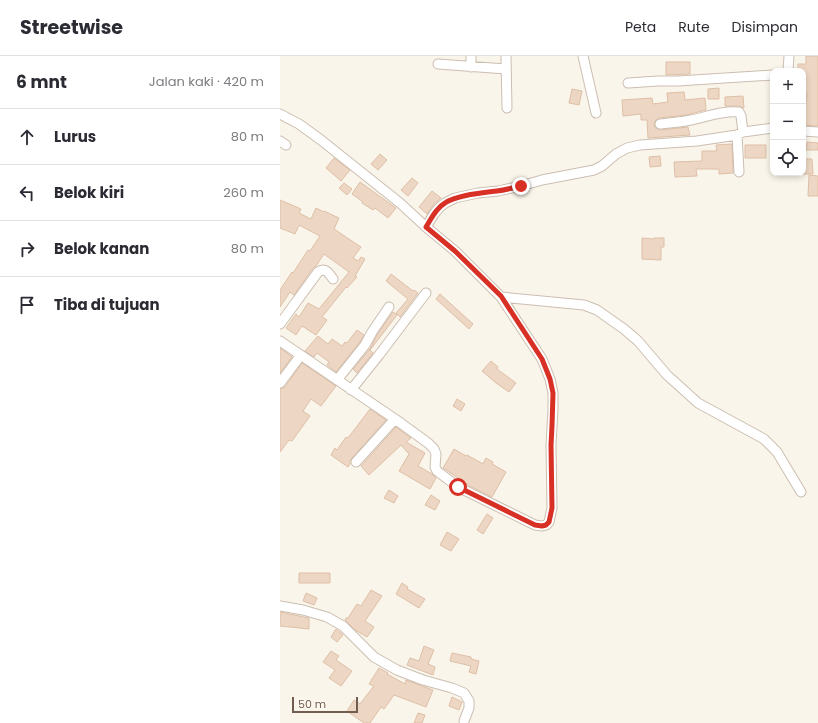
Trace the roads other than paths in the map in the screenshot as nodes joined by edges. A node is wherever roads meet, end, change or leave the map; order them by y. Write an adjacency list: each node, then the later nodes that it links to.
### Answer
1 (471, 56): 6 (street)
2 (506, 56): 8 (street)
3 (583, 56): 12 (street)
4 (790, 56): 7 (street)
5 (438, 64): 6 (street)
6 (471, 66): 8 (street)
7 (788, 68)
8 (506, 69): 11 (street)
9 (770, 75): 10 (street)
10 (628, 83)
11 (507, 108)
12 (596, 113)
13 (280, 114): 20 (street)
14 (660, 124): 18 (street)
15 (770, 128): 18 (street)
16 (806, 131): 17 (street)
17 (818, 132)
18 (740, 133): 19 (street); 20 (street)
19 (738, 172)
20 (426, 227): 23 (street)
21 (333, 279): 25 (street)
22 (426, 293): 30 (street)
23 (501, 296): 31 (street); 33 (street)
24 (389, 307): 28 (street)
25 (280, 324)
26 (280, 341): 27 (street)
27 (301, 355): 28 (street); 29 (street)
28 (337, 380): 30 (street)
29 (280, 383)
30 (351, 390): 31 (street)
31 (395, 419): 32 (street)
32 (356, 462)
33 (801, 492)
34 (280, 606): 35 (street)
35 (464, 722)

